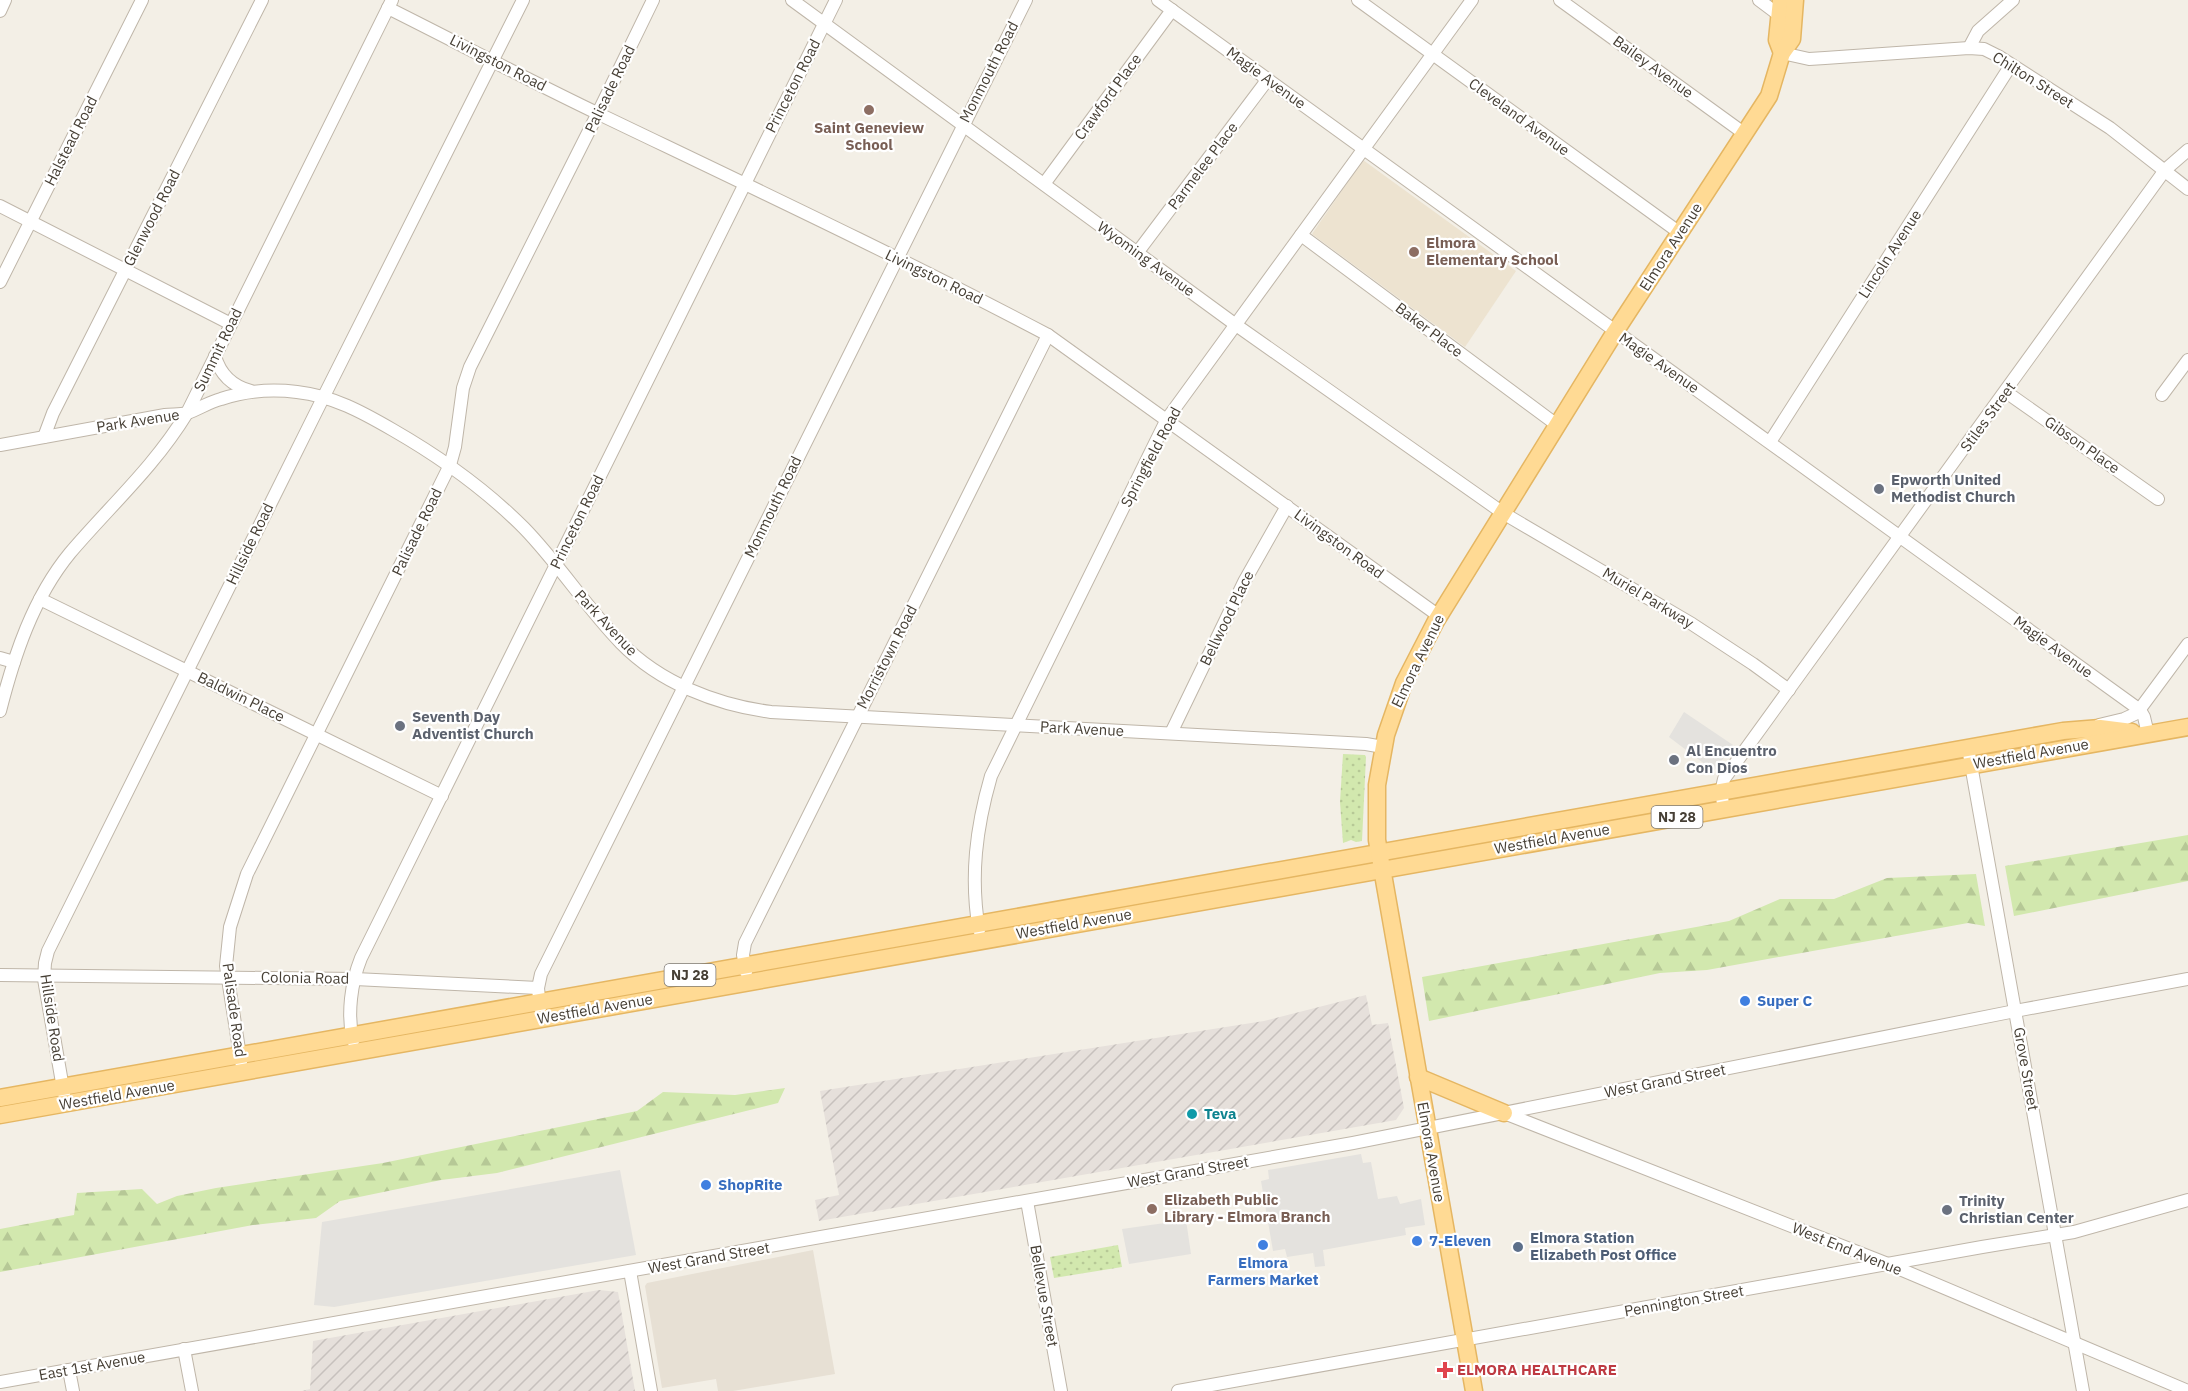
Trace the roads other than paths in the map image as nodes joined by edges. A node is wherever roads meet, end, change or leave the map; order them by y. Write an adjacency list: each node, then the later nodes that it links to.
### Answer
1 (5, 0): 18 (street)
2 (142, 0): 37 (street, Halstead Road)
3 (262, 0): 42 (street, Glenwood Road)
4 (523, 0): 24 (street, Hillside Road)
5 (653, 0): 27 (street, Palisade Road)
6 (792, 0): 20 (street, Wyoming Avenue)
7 (836, 0): 20 (street, Princeton Road)
8 (1026, 0): 28 (street, Monmouth Road)
9 (1158, 0): 19 (street, Magie Avenue)
10 (1358, 0): 23 (street, Cleveland Avenue)
11 (1472, 0): 23 (street, Springfield Road)
12 (1560, 0): 29 (street, Bailey Avenue)
13 (1758, 0): 17 (street)
14 (1795, 0): 22 (main road, Elmora Avenue)
15 (2013, 0): 21 (street)
16 (390, 4): 24 (street, Livingston Road); 44 (street, Summit Road)
17 (1780, 7): 22 (main road)
18 (0, 10)
19 (1172, 10): 26 (street, Magie Avenue); 34 (street, Crawford Place)
20 (825, 23): 28 (street, Wyoming Avenue); 33 (street, Princeton Road)
21 (1969, 48): 22 (street, Chilton Street); 25 (street, Chilton Street)
22 (1782, 53): 29 (main road, Elmora Avenue)
23 (1433, 54): 30 (street, Springfield Road); 38 (street, Cleveland Avenue)
24 (494, 61): 27 (street, Livingston Road); 53 (street, Hillside Road)
25 (2011, 65): 32 (street, Chilton Street); 58 (street, Lincoln Avenue)
26 (1268, 79): 30 (street, Magie Avenue); 40 (street, Parmelee Place)
27 (598, 113): 33 (street, Livingston Road); 60 (street, Palisade Road)
28 (962, 124): 34 (street, Wyoming Avenue); 41 (street, Monmouth Road)
29 (1745, 134): 38 (main road, Elmora Avenue)
30 (1364, 149): 39 (street, Springfield Road); 46 (street, Magie Avenue)
31 (2188, 150): 32 (street, Stiles Street)
32 (2165, 170): 35 (street, Chilton Street); 51 (street, Stiles Street)
33 (745, 183): 41 (street, Livingston Road); 65 (street, Princeton Road)
34 (1044, 184): 40 (street, Wyoming Avenue)
35 (2188, 189)
36 (0, 206): 37 (street)
37 (30, 222): 42 (street); 43 (street, Halstead Road)
38 (1680, 233): 46 (main road, Elmora Avenue)
39 (1301, 235): 45 (street, Springfield Road); 56 (street, Baker Place)
40 (1137, 253): 45 (street, Wyoming Avenue)
41 (896, 259): 47 (street, Livingston Road); 72 (street, Monmouth Road)
42 (126, 271): 44 (street); 57 (street, Glenwood Road)
43 (0, 282)
44 (231, 324): 48 (street, Summit Road)
45 (1236, 325): 55 (street, Springfield Road); 63 (street, Wyoming Avenue)
46 (1615, 332): 56 (main road, Elmora Avenue); 58 (street, Magie Avenue)
47 (1048, 335): 55 (street, Livingston Road); 76 (street, Morristown Road)
48 (215, 356): 50 (street); 54 (street, Summit Road)
49 (2188, 360): 52 (street)
50 (255, 392): 53 (street, Park Avenue); 54 (street, Park Avenue)
51 (2006, 392): 61 (street, Gibson Place); 64 (street, Stiles Street)
52 (2162, 395)
53 (324, 396): 60 (street, Park Avenue); 71 (street, Hillside Road)
54 (187, 413): 57 (street, Park Avenue); 66 (street, Summit Road)
55 (1167, 419): 62 (street, Livingston Road); 77 (street, Springfield Road)
56 (1557, 425): 63 (main road, Elmora Avenue)
57 (44, 437): 59 (street, Park Avenue)
58 (1770, 442): 64 (street, Magie Avenue)
59 (0, 446)
60 (450, 465): 65 (street, Park Avenue); 81 (street, Palisade Road)
61 (2158, 499)
62 (1287, 506): 67 (street, Livingston Road); 80 (street, Bellwood Place)
63 (1503, 513): 67 (main road, Elmora Avenue); 73 (street, Muriel Parkway)
64 (1901, 538): 73 (street, Stiles Street); 74 (street, Magie Avenue)
65 (556, 566): 72 (street, Park Avenue); 85 (street, Princeton Road)
66 (40, 599): 70 (street, Summit Road); 71 (street, Baldwin Place)
67 (1439, 616): 83 (main road, Elmora Avenue)
68 (2188, 644): 74 (street)
69 (0, 658): 70 (street)
70 (14, 662): 75 (street, Summit Road)
71 (188, 670): 81 (street, Baldwin Place); 92 (street, Hillside Road)
72 (684, 686): 76 (street, Park Avenue); 98 (street, Monmouth Road)
73 (1789, 690): 86 (street, Stiles Street)
74 (2140, 710): 79 (street); 82 (street)
75 (0, 711)
76 (857, 717): 77 (street, Park Avenue); 93 (street, Morristown Road)
77 (1016, 726): 80 (street, Park Avenue); 91 (street, Springfield Road)
78 (2188, 727): 82 (main road, Westfield Avenue / NJ 28)
79 (2062, 731): 82 (main road, Westfield Avenue / NJ 28); 84 (main road, Westfield Avenue / NJ 28)
80 (1171, 733): 83 (street, Park Avenue)
81 (316, 734): 85 (street, Baldwin Place); 95 (street, Palisade Road)
82 (2148, 734): 84 (main road, Westfield Avenue / NJ 28)
83 (1383, 747): 88 (main road, Elmora Avenue)
84 (1970, 756): 86 (main road, Westfield Avenue / NJ 28); 99 (street, Grove Street)
85 (442, 796): 96 (street, Princeton Road)
86 (1722, 800): 87 (main road, Westfield Avenue / NJ 28)
87 (1577, 826): 88 (main road, Westfield Avenue / NJ 28); 89 (main road, Westfield Avenue / NJ 28)
88 (1379, 852): 89 (main road, Elmora Avenue); 90 (main road, Westfield Avenue / NJ 28)
89 (1382, 870): 90 (main road, Westfield Avenue / NJ 28); 103 (main road, Elmora Avenue)
90 (1181, 896): 91 (main road, Westfield Avenue / NJ 28)
91 (979, 932): 93 (main road, Westfield Avenue / NJ 28)
92 (44, 974): 94 (street, Colonia Road); 95 (street, Colonia Road); 104 (street, Hillside Road)
93 (746, 974): 98 (main road, Westfield Avenue / NJ 28)
94 (0, 975)
95 (227, 976): 96 (street, Colonia Road); 101 (street, Palisade Road)
96 (355, 979): 98 (street, Colonia Road); 100 (street, Princeton Road)
97 (2188, 979): 99 (street, West Grand Street)
98 (540, 1003): 100 (main road, Westfield Avenue / NJ 28)
99 (2015, 1011): 107 (street, West Grand Street); 112 (street, Grove Street)
100 (353, 1044): 101 (main road, Westfield Avenue / NJ 28); 102 (main road, Westfield Avenue / NJ 28)
101 (240, 1055): 102 (street, Palisade Road); 104 (main road, Westfield Avenue / NJ 28)
102 (243, 1072): 106 (main road, Westfield Avenue / NJ 28)
103 (1418, 1077): 107 (main road); 109 (main road, Elmora Avenue)
104 (63, 1087): 105 (main road, Westfield Avenue / NJ 28); 106 (street, Hillside Road)
105 (0, 1098)
106 (66, 1104): 108 (main road, Westfield Avenue / NJ 28)
107 (1504, 1113): 109 (street, West Grand Street); 113 (street, West End Avenue)
108 (0, 1115)
109 (1427, 1128): 111 (street, West Grand Street); 115 (main road, Elmora Avenue)
110 (2188, 1200): 112 (street, Pennington Street)
111 (1027, 1201): 114 (street, West Grand Street); 123 (street, Bellevue Street)
112 (2056, 1235): 113 (street, Pennington Street); 116 (street, Grove Street)
113 (1888, 1264): 115 (street, Pennington Street); 116 (street, West End Avenue)
114 (630, 1271): 117 (street, West Grand Street); 122 (street)
115 (1465, 1340): 124 (street, Pennington Street); 125 (main road, Elmora Avenue)
116 (2075, 1344): 126 (street, Grove Street); 127 (street, West End Avenue)
117 (184, 1349): 118 (street, East 1st Avenue); 121 (street)
118 (69, 1370): 119 (street, East 1st Avenue); 120 (street)
119 (0, 1382)
120 (73, 1391)
121 (192, 1391)
122 (651, 1391)
123 (1061, 1391)
124 (1178, 1391)
125 (1474, 1391)
126 (2083, 1391)
127 (2188, 1391)

